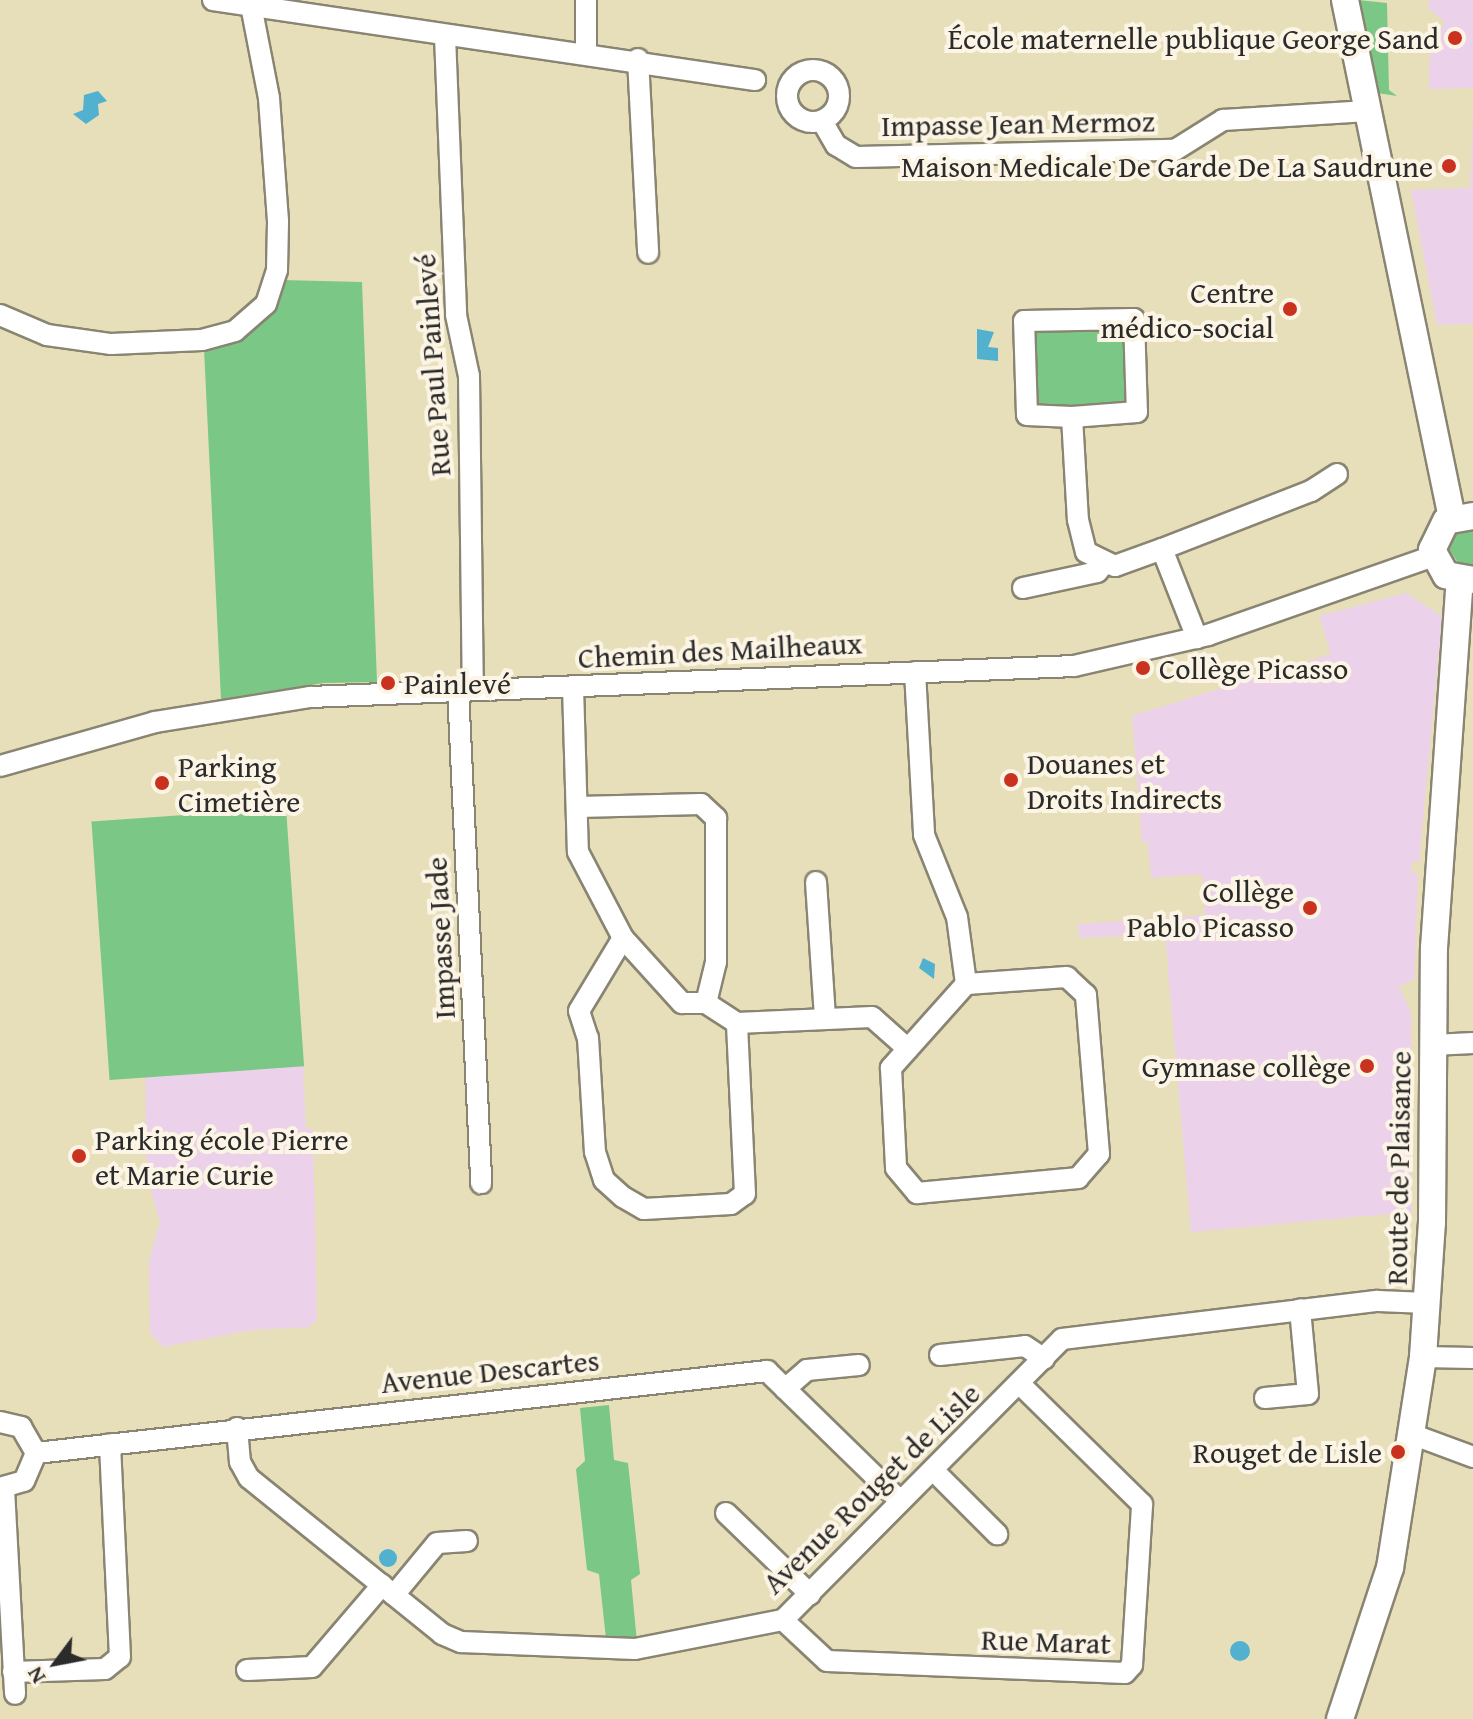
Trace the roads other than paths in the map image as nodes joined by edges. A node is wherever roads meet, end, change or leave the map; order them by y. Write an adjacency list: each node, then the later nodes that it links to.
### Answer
1 (213, 0): 4 (street)
2 (586, 0): 6 (street)
3 (1345, 0): 9 (main road)
4 (251, 1): 5 (street); 12 (street)
5 (445, 36): 6 (street); 24 (street, Rue Paul Painlevé)
6 (586, 53): 7 (street)
7 (638, 59): 8 (street); 11 (street)
8 (755, 80)
9 (1368, 111): 10 (street, Impasse Jean Mermoz); 15 (main road)
10 (822, 121)
11 (648, 253)
12 (0, 315)
13 (1072, 417): 13 (street); 18 (street)
14 (1337, 474): 16 (street)
15 (1464, 517): 17 (main road)
16 (1162, 549): 18 (street); 21 (street)
17 (1433, 556): 20 (main road); 21 (street, Chemin des Mailheaux)
18 (1106, 562): 19 (street)
19 (1023, 588)
20 (1467, 589): 34 (main road, Route de Plaisance)
21 (1197, 638): 22 (street, Chemin des Mailheaux)
22 (915, 672): 23 (street, Chemin des Mailheaux); 29 (street)
23 (573, 687): 24 (street, Chemin des Mailheaux); 26 (street)
24 (466, 690): 25 (street, Chemin des Mailheaux); 36 (street, Impasse Jade)
25 (0, 766)
26 (578, 807): 28 (street); 30 (street)
27 (816, 882): 31 (street)
28 (623, 938): 30 (street); 32 (street)
29 (966, 984): 35 (street); 35 (street)
30 (706, 1003): 32 (street)
31 (825, 1019): 32 (street); 35 (street)
32 (737, 1023)
33 (1473, 1043): 34 (street)
34 (1433, 1045): 37 (main road, Route de Plaisance)
35 (908, 1049)
36 (481, 1183)
37 (1427, 1303): 38 (street, Avenue Rouget de Lisle); 40 (main road, Route de Plaisance)
38 (1300, 1309): 42 (street, Avenue Rouget de Lisle); 46 (street)
39 (940, 1355): 42 (street)
40 (1423, 1357): 41 (street); 50 (main road, Route de Plaisance)
41 (1473, 1358)
42 (1044, 1359): 44 (street, Avenue Rouget de Lisle)
43 (859, 1365): 45 (street)
44 (1020, 1384): 54 (street, Avenue Rouget de Lisle); 62 (street, Rue Marat)
45 (785, 1389): 49 (street, Avenue Descartes); 56 (street, Avenue Descartes)
46 (1265, 1398)
47 (0, 1411): 48 (street)
48 (0, 1422): 52 (street)
49 (237, 1428): 51 (street, Avenue Descartes); 60 (street, Avenue Rouget de Lisle)
50 (1414, 1435): 53 (street); 66 (main road, Route de Plaisance)
51 (110, 1444): 52 (street, Avenue Descartes); 64 (street)
52 (36, 1453): 55 (street)
53 (1473, 1457)
54 (933, 1470): 56 (street, Avenue Rouget de Lisle); 58 (street)
55 (2, 1488): 64 (street)
56 (899, 1500): 61 (street, Avenue Rouget de Lisle)
57 (726, 1513): 61 (street)
58 (997, 1534)
59 (467, 1541): 60 (street)
60 (388, 1590): 62 (street, Avenue Rouget de Lisle); 63 (street)
61 (810, 1594): 62 (street, Avenue Rouget de Lisle)
62 (783, 1620)
63 (247, 1670)
64 (13, 1672): 65 (street)
65 (15, 1694)
66 (1340, 1719)

